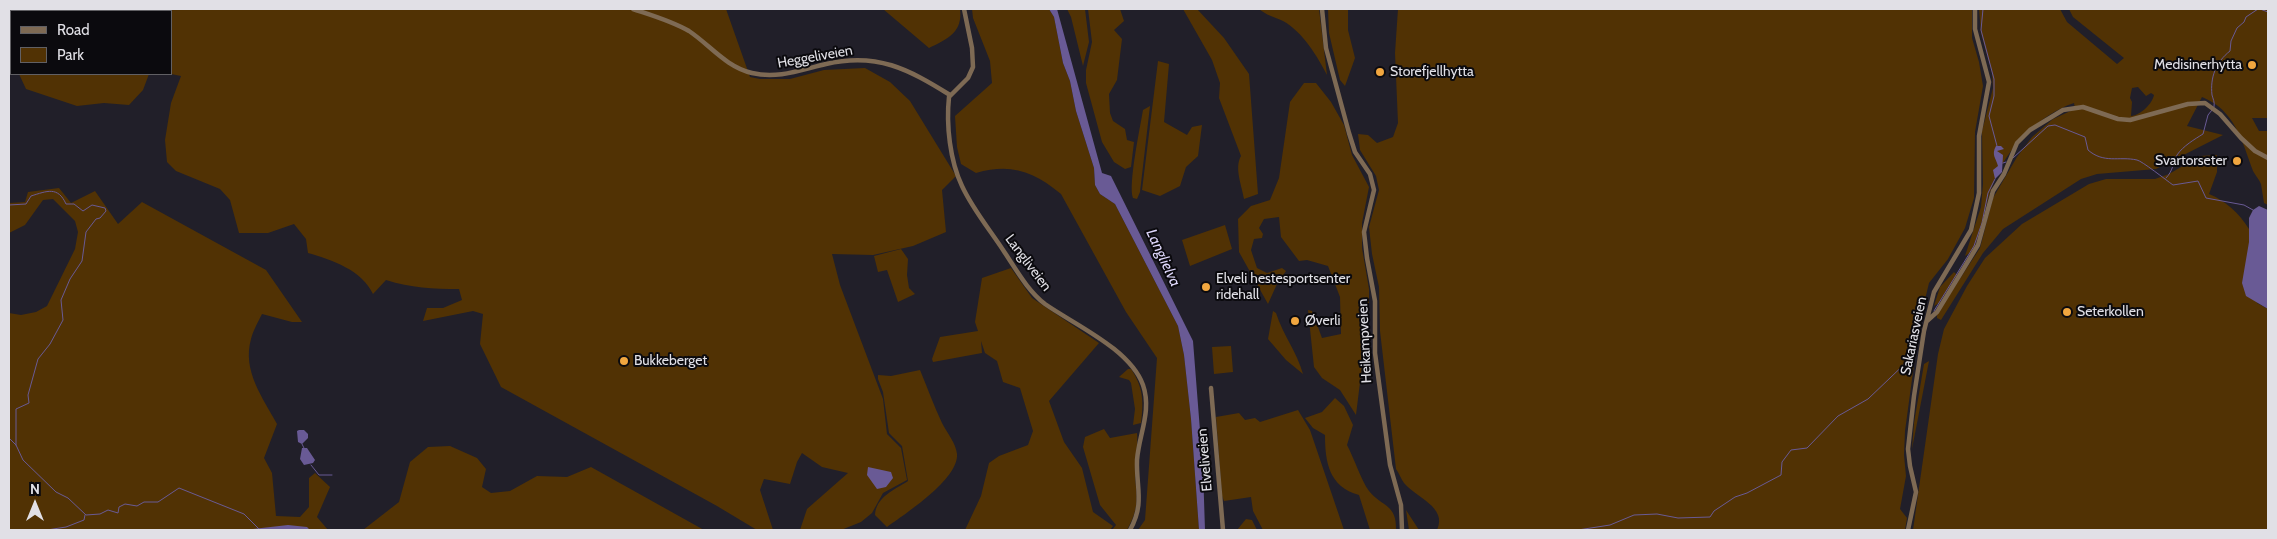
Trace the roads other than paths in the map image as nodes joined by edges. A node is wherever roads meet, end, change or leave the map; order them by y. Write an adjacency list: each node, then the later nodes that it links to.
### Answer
1 (632, 9): 5 (street, Heggeliveien)
2 (964, 9): 5 (street)
3 (1322, 9): 11 (street, Heikampveien)
4 (1975, 9): 7 (street, Sakariasveien)
5 (950, 95): 9 (street, Langliveien)
6 (2268, 158): 7 (street)
7 (1927, 321): 12 (street, Sakariasveien)
8 (1211, 388): 10 (street, Elveliveien)
9 (1130, 530)
10 (1223, 530)
11 (1402, 530)
12 (1908, 530)

